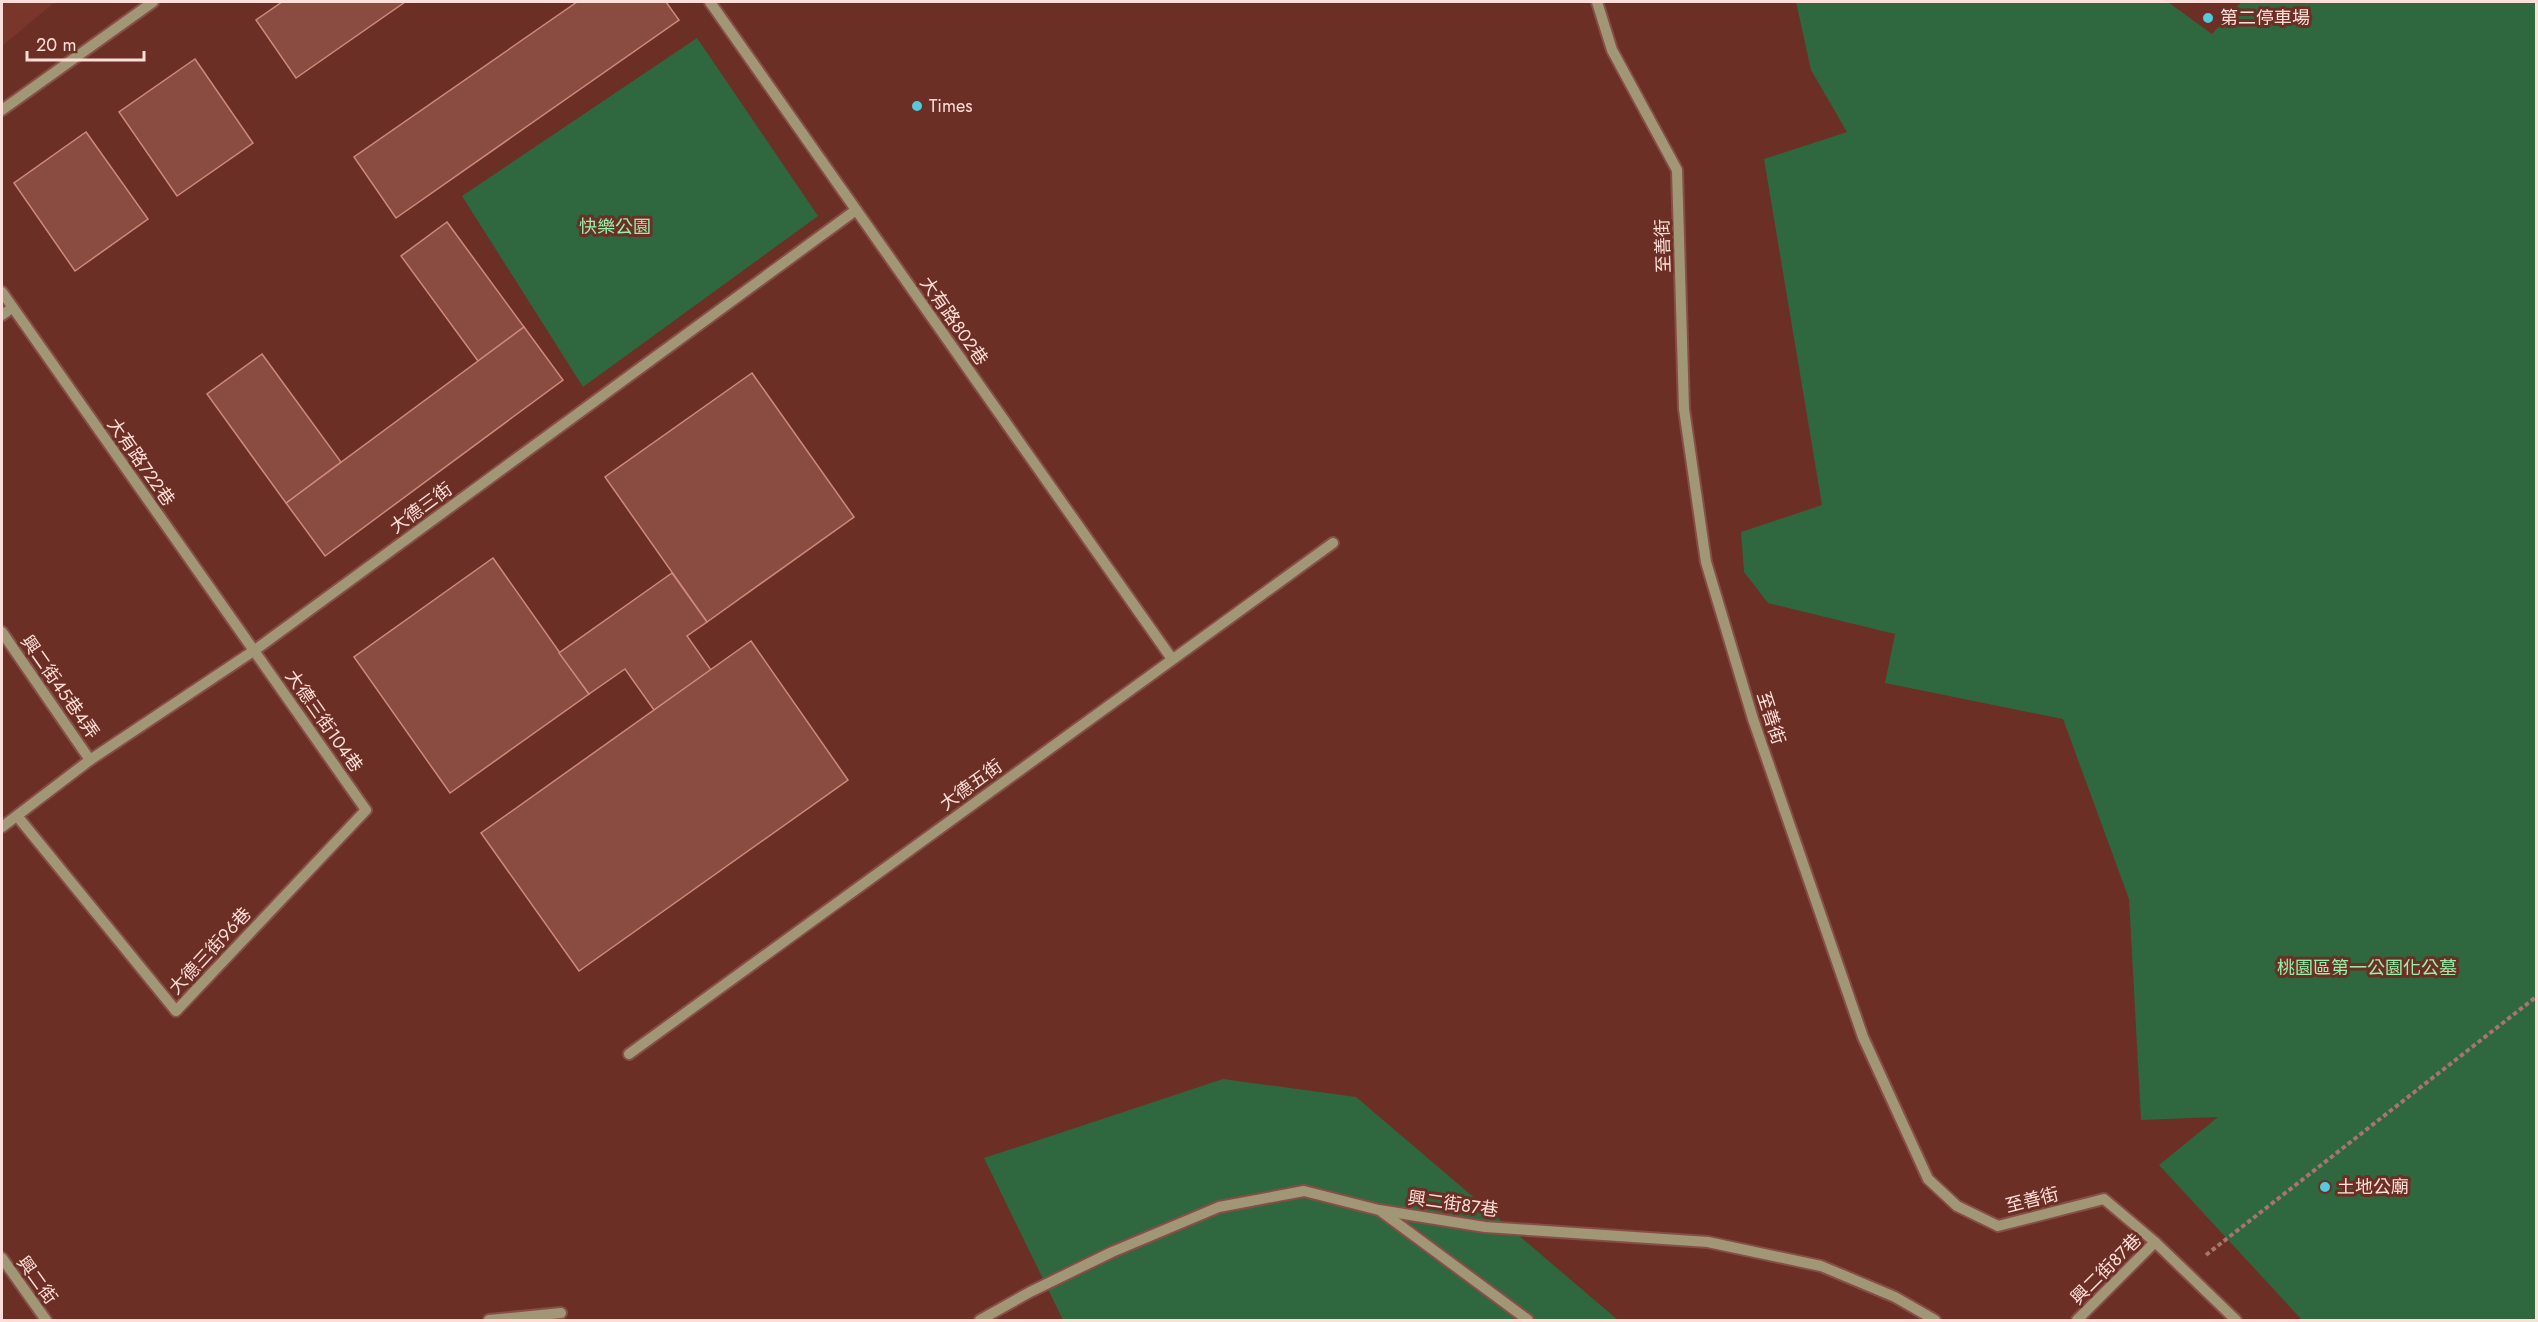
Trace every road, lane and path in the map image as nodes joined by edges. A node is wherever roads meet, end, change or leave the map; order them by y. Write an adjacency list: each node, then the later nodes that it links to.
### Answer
1 (153, 2): 4 (street)
2 (710, 2): 5 (street, 大有路802巷)
3 (1597, 2): 20 (street, 至善街)
4 (2, 110)
5 (856, 210): 11 (street, 大德三街); 12 (street, 大有路802巷)
6 (2, 292): 7 (street, 大有路722巷)
7 (12, 308): 8 (street); 11 (street, 大有路722巷)
8 (2, 315)
9 (1333, 543): 12 (street, 大德五街)
10 (2, 632): 13 (street, 興二街45巷4弄)
11 (255, 650): 13 (street, 大德三街); 14 (street, 大德三街104巷)
12 (1172, 659): 18 (street, 大德五街)
13 (90, 760): 15 (street, 大德三街)
14 (366, 810): 15 (street, 大德三街96巷)
15 (18, 817): 16 (street, 大德三街)
16 (2, 827)
17 (2536, 998): 22 (path)
18 (629, 1054)
19 (1379, 1210): 26 (street, 興二街87巷); 27 (street); 28 (street, 興二街87巷)
20 (2155, 1242): 22 (street, 興二街87巷); 29 (street, 興二街87巷)
21 (2, 1258): 24 (street, 興二街)
22 (2185, 1272): 30 (street, 興二街87巷)
23 (561, 1313): 25 (street)
24 (46, 1320)
25 (489, 1320)
26 (980, 1320)
27 (1528, 1320)
28 (1935, 1320)
29 (2077, 1320)
30 (2236, 1320)

